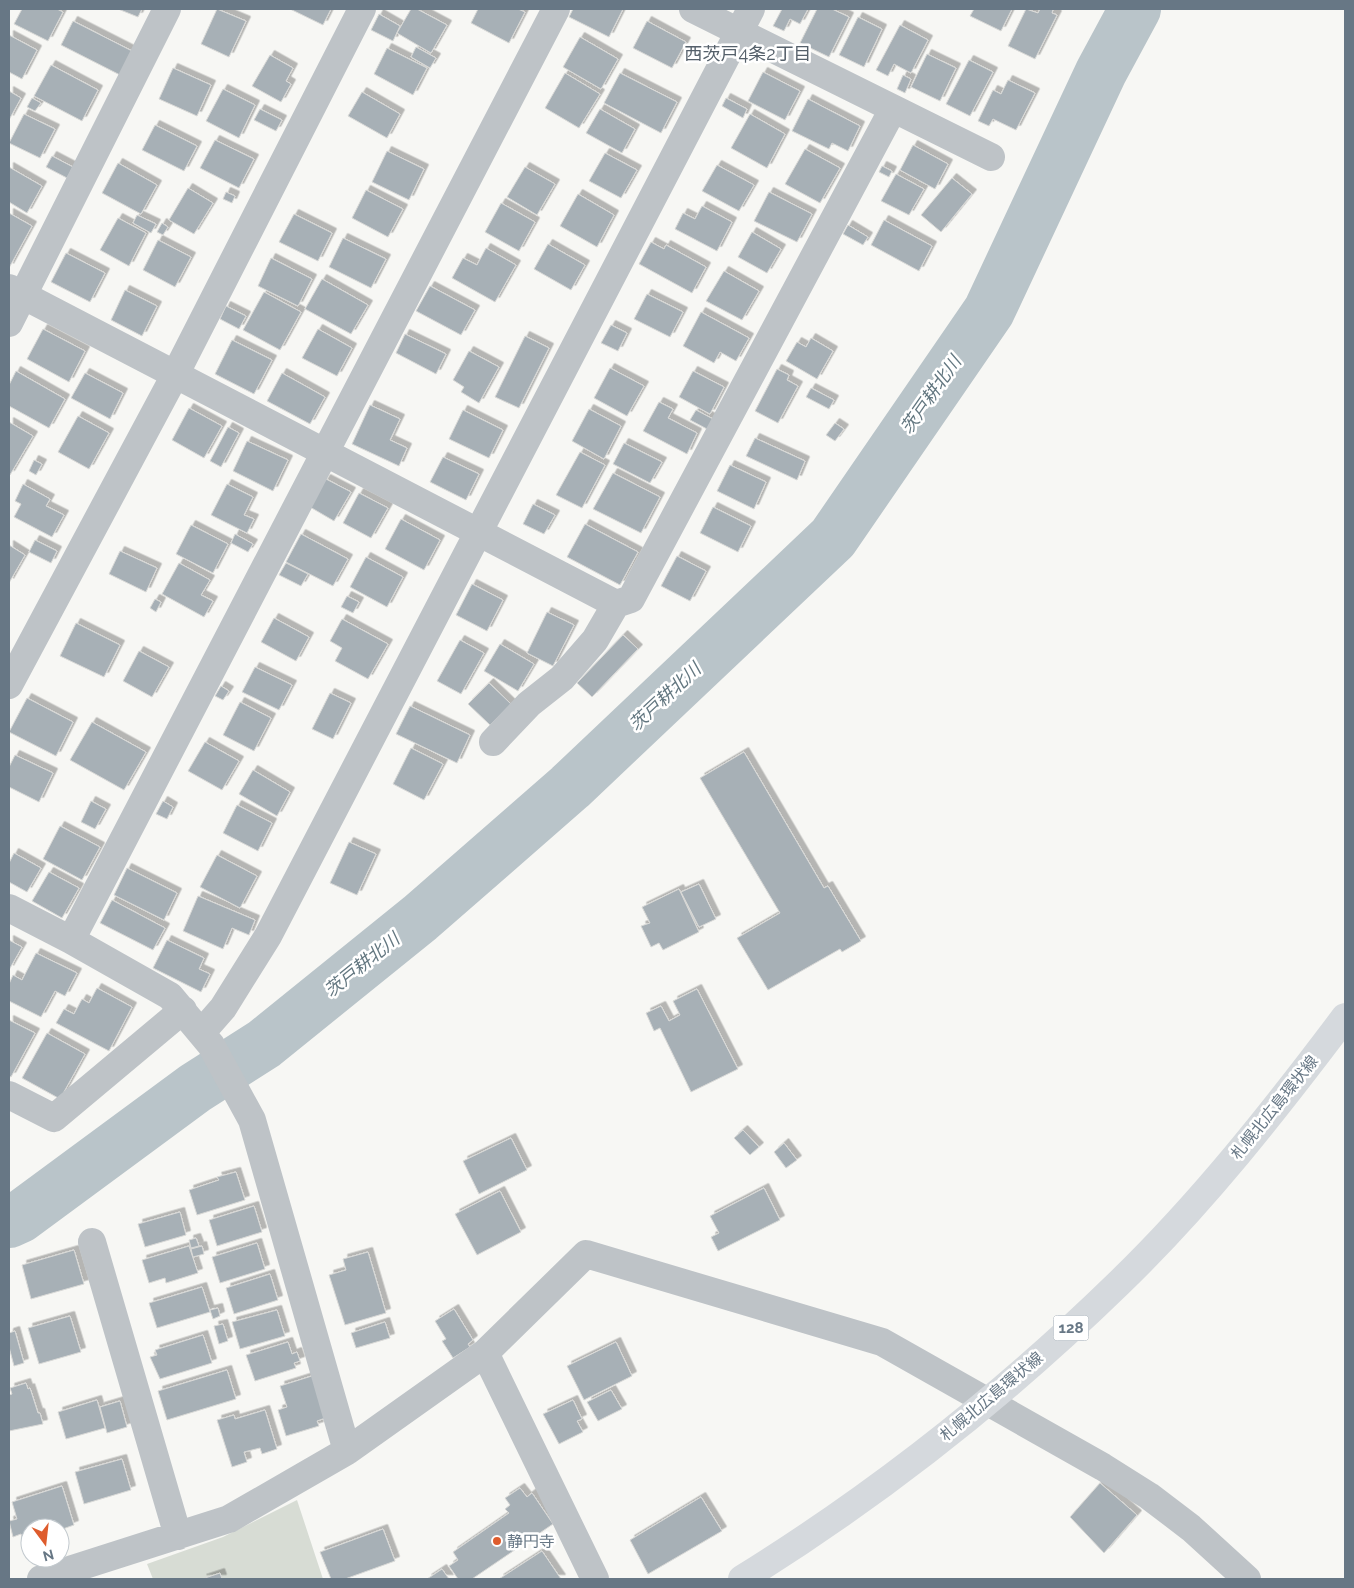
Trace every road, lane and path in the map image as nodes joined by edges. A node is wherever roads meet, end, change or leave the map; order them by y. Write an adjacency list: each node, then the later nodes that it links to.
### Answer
1 (167, 9): 8 (street)
2 (362, 9): 10 (street)
3 (556, 9): 11 (street)
4 (693, 9): 5 (street)
5 (745, 20): 6 (street); 12 (street)
6 (893, 109): 7 (street); 13 (street)
7 (991, 157)
8 (16, 292): 9 (street); 10 (street)
9 (9, 322)
10 (175, 375): 11 (street); 14 (street)
11 (324, 452): 12 (street); 17 (street)
12 (478, 531): 13 (street); 20 (street)
13 (616, 604): 15 (street)
14 (9, 686)
15 (492, 742)
16 (9, 908): 17 (street)
17 (71, 940): 18 (street)
18 (183, 1010): 20 (street); 21 (street)
19 (1345, 1017): 24 (main road, 札幌北広島環状線 / 128)
20 (207, 1038): 25 (street)
21 (9, 1095)
22 (92, 1242): 26 (street)
23 (485, 1353): 24 (street); 25 (street); 28 (street)
24 (988, 1403): 29 (main road, 札幌北広島環状線 / 128); 30 (street)
25 (347, 1451): 26 (street)
26 (178, 1536): 27 (street)
27 (41, 1579)
28 (595, 1579)
29 (742, 1579)
30 (1247, 1579)

